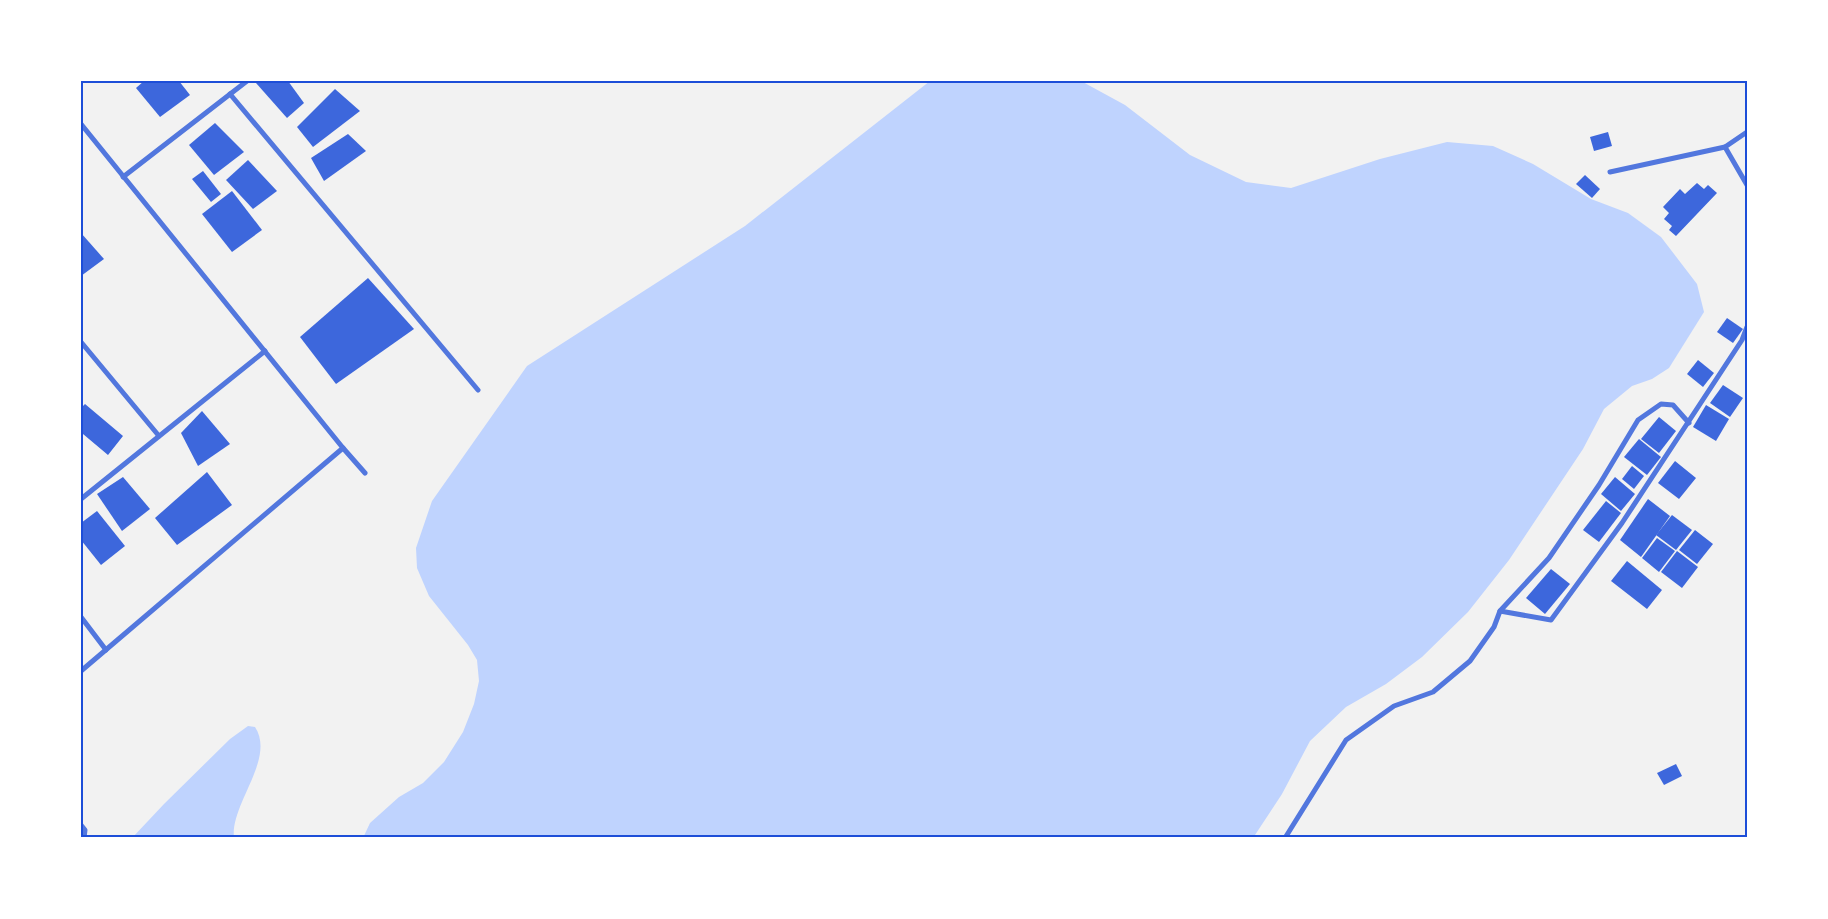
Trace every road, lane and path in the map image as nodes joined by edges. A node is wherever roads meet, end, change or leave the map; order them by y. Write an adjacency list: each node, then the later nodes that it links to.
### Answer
1 (247, 81): 2 (street)
2 (230, 94): 7 (street); 12 (street)
3 (81, 124): 7 (street)
4 (1747, 132): 5 (street)
5 (1725, 147): 6 (street); 8 (street)
6 (1610, 172)
7 (124, 177): 11 (street)
8 (1747, 185)
9 (1747, 327): 13 (street)
10 (81, 342): 14 (street)
11 (264, 351): 14 (street); 15 (street)
12 (478, 390)
13 (1689, 423): 18 (street); 18 (street)
14 (158, 436): 17 (street)
15 (342, 448): 16 (street); 20 (street)
16 (365, 473)
17 (81, 499)
18 (1500, 611): 24 (street)
19 (81, 617): 20 (street)
20 (106, 650): 21 (street)
21 (81, 671)
22 (81, 825): 23 (street)
23 (84, 838)
24 (1285, 838)

